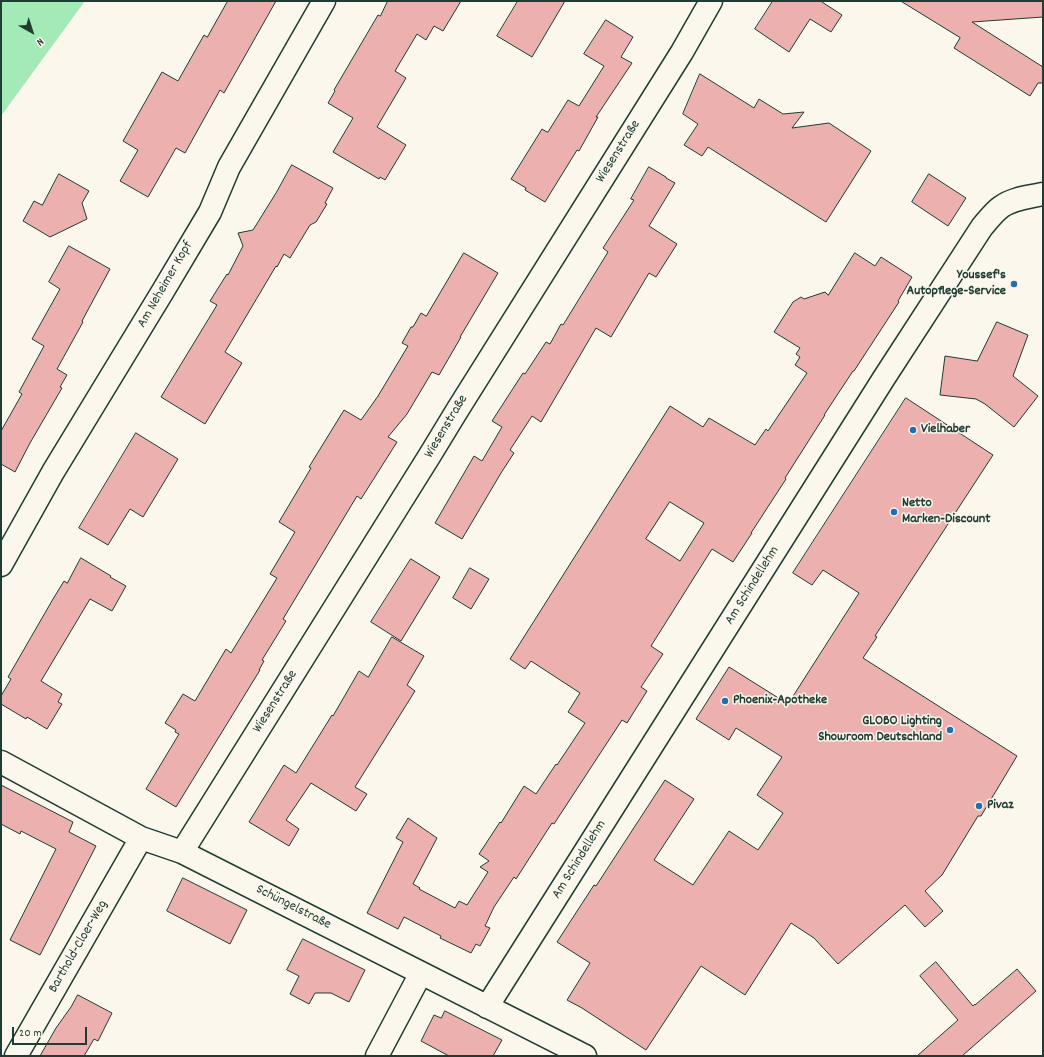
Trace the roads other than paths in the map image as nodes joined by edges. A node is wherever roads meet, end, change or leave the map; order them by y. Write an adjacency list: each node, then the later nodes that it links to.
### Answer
1 (324, 1): 4 (street, Am Neheimer Kopf)
2 (711, 1): 7 (street, Wiesenstraße)
3 (1043, 194): 9 (street, Am Schindellehm)
4 (1, 565)
5 (1, 762): 6 (street, Schüngelstraße)
6 (141, 838): 7 (street, Schüngelstraße); 10 (street, Barthold-Cloer-Weg)
7 (182, 852): 8 (street, Schüngelstraße)
8 (421, 973): 9 (street, Schüngelstraße); 11 (street)
9 (487, 1007): 12 (street, Schüngelstraße)
10 (16, 1056)
11 (377, 1056)
12 (585, 1056)

